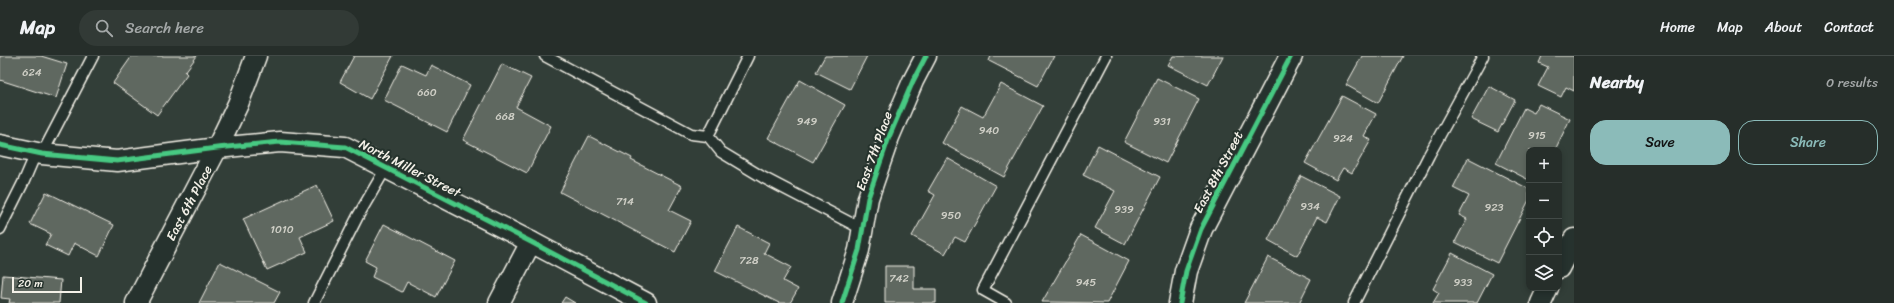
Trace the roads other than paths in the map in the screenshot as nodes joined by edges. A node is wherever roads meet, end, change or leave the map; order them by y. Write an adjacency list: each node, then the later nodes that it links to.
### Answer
1 (93, 56): 12 (lane)
2 (256, 56): 11 (street, East 6th Place)
3 (545, 56): 9 (lane)
4 (748, 56): 9 (lane)
5 (926, 56): 15 (street, East 7th Place)
6 (1106, 56): 25 (lane)
7 (1291, 56): 26 (street, East 8th Street)
8 (1482, 56): 27 (lane)
9 (708, 136): 15 (lane)
10 (0, 145): 12 (street, North Miller Street)
11 (217, 148): 12 (street, North Miller Street); 13 (street, North Miller Street); 20 (street, East 6th Place)
12 (39, 153): 14 (lane)
13 (386, 168): 17 (street, North Miller Street); 21 (lane)
14 (0, 229)
15 (862, 230): 24 (street, East 7th Place)
16 (1574, 239): 18 (street)
17 (531, 242): 22 (street); 23 (street, North Miller Street)
18 (1562, 262)
19 (1547, 291): 28 (street)
20 (136, 303)
21 (314, 303)
22 (499, 303)
23 (646, 303)
24 (842, 303)
25 (1006, 303)
26 (1180, 303)
27 (1354, 303)
28 (1541, 303)

